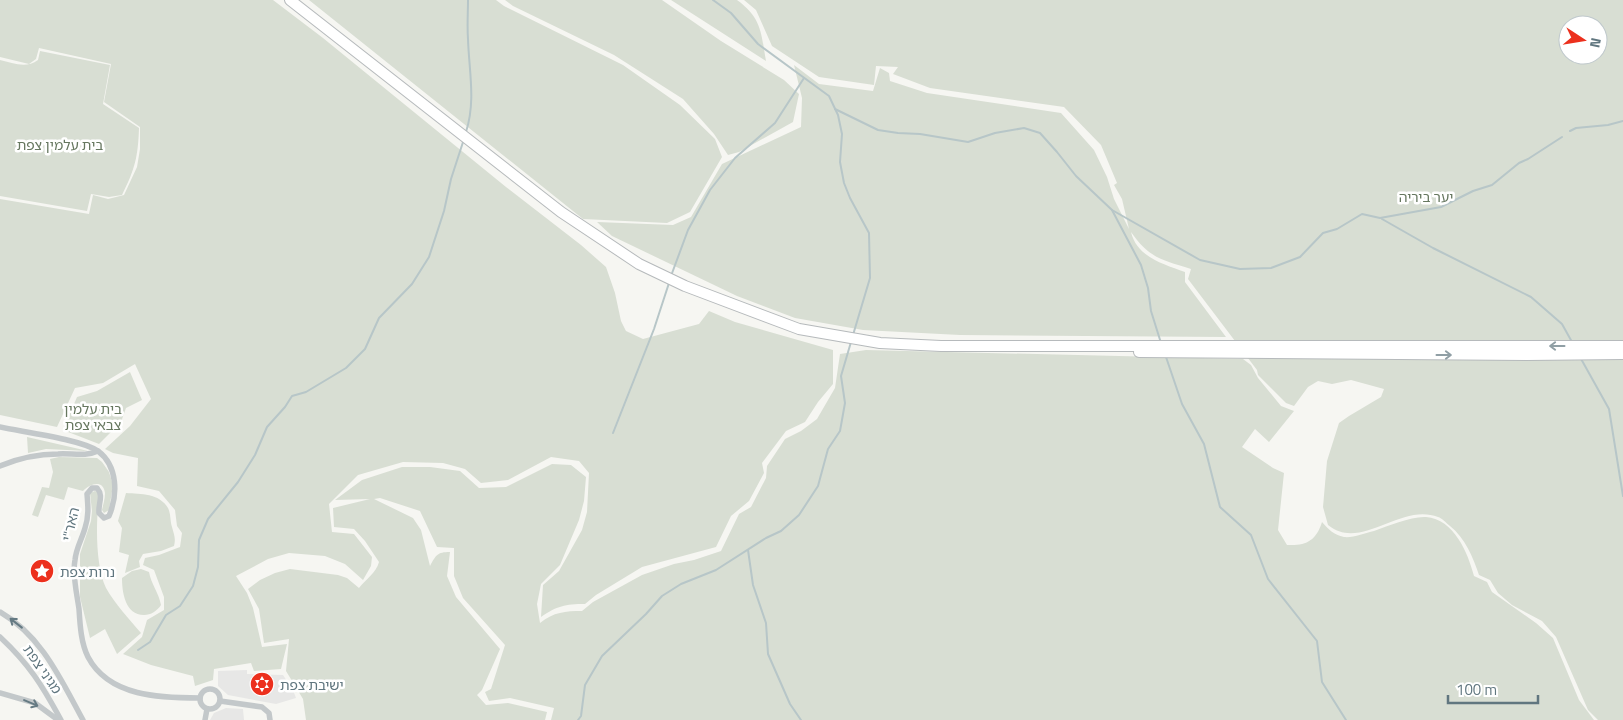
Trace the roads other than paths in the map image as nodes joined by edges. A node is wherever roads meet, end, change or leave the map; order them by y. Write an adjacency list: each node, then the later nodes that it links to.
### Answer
1 (290, 0): 2 (highway)
2 (1028, 346): 3 (highway, one-way to 2); 4 (highway, one-way to 4)
3 (1623, 346)
4 (1623, 354)
5 (0, 427): 6 (street)
6 (98, 451): 7 (street); 11 (street, האר"י)
7 (0, 466)
8 (0, 612): 15 (street, one-way to 8)
9 (0, 636): 14 (street, מגיני צפת)
10 (0, 693): 14 (street, one-way to 14)
11 (200, 698): 12 (street); 13 (street)
12 (220, 701): 13 (street); 17 (street)
13 (207, 709): 16 (street)
14 (59, 720)
15 (83, 720)
16 (205, 720)
17 (270, 720)

